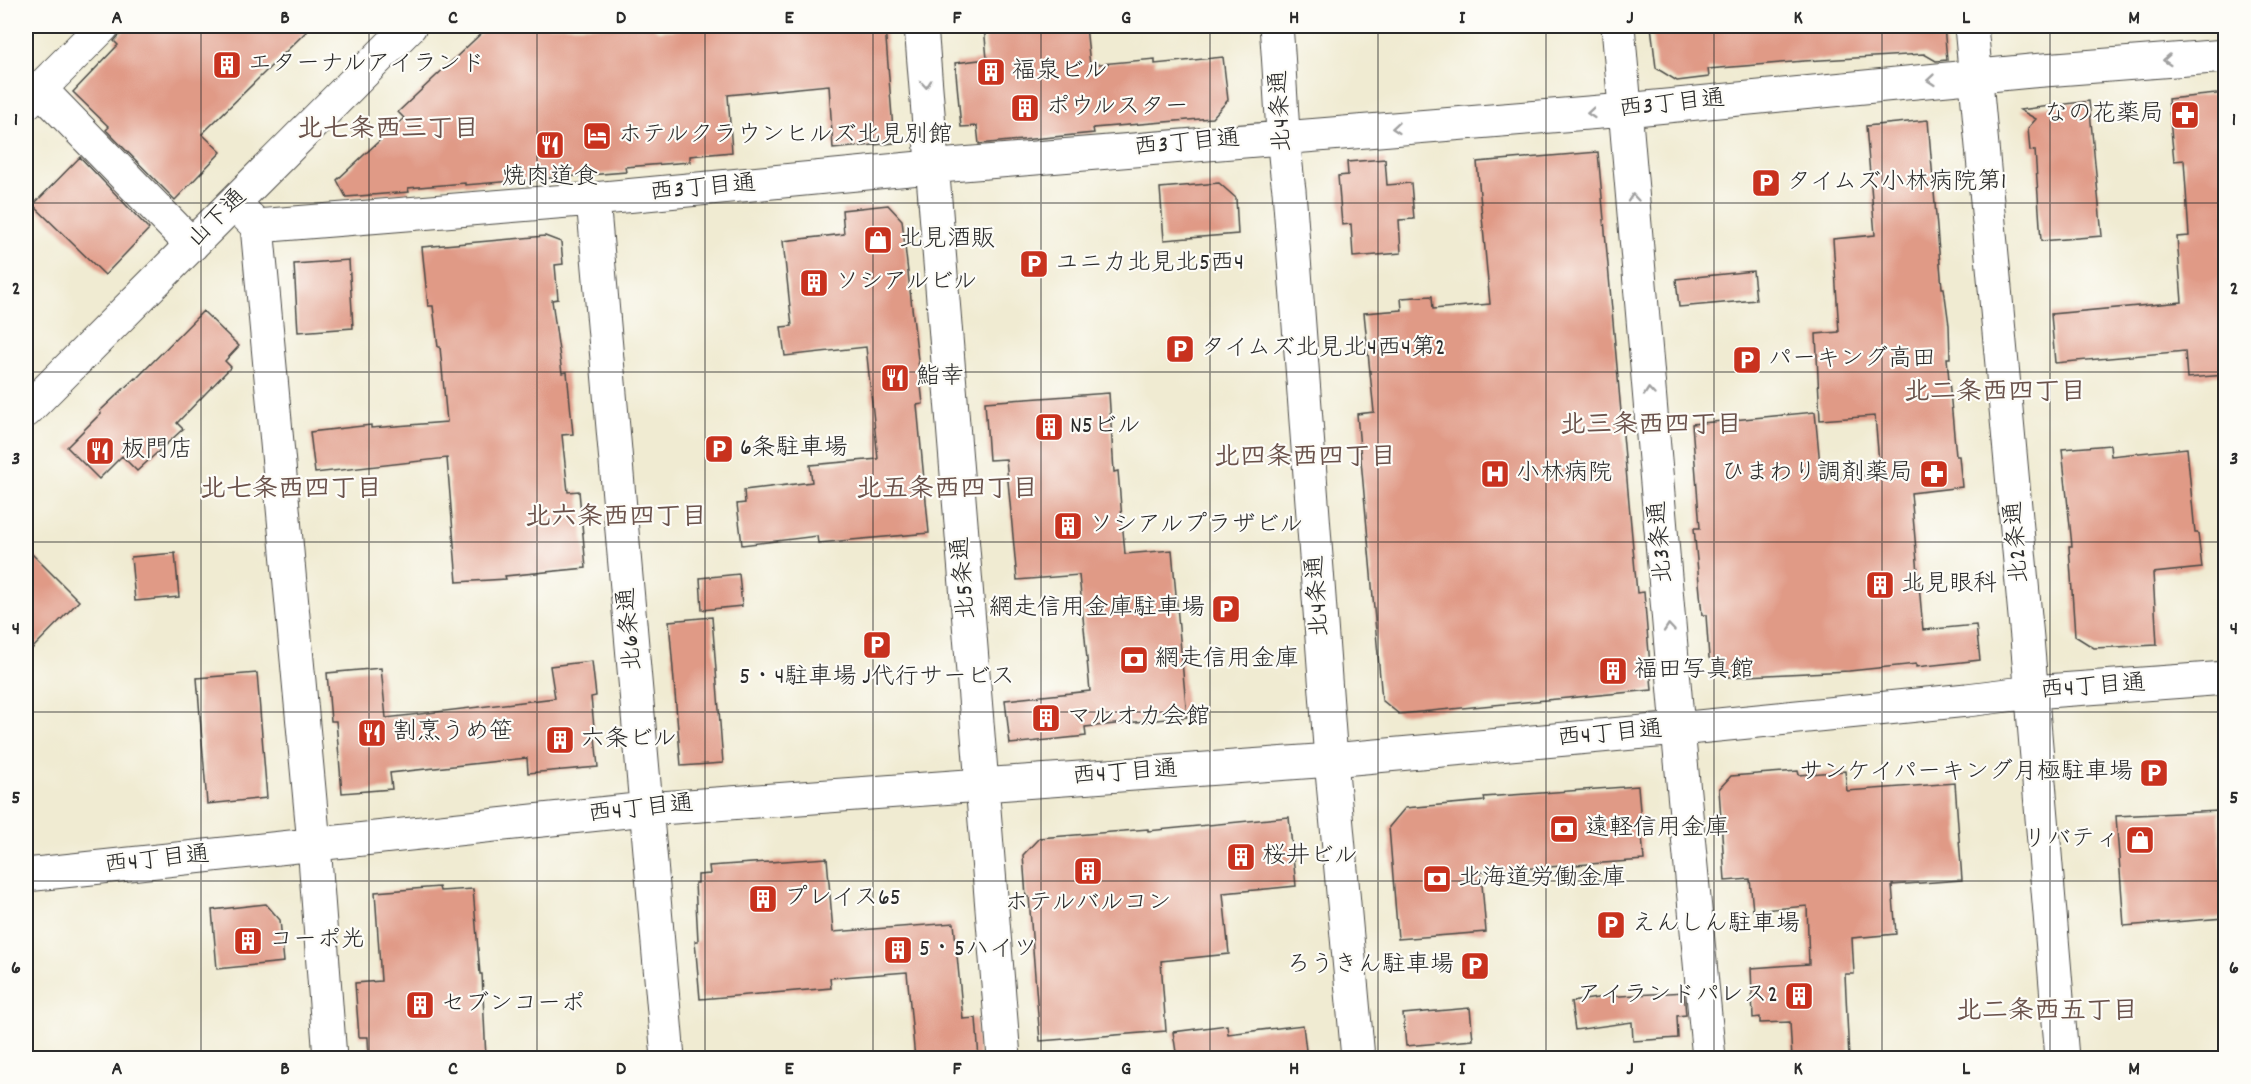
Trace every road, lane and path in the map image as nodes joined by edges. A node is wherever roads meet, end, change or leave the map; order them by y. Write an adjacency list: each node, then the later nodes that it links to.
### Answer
1 (103, 26): 9 (street)
2 (410, 26): 14 (street, 山下通)
3 (921, 26): 12 (street, 北5条通, one-way to 12)
4 (1276, 26): 11 (street, 北4条通)
5 (1618, 26): 10 (street, 北3条通)
6 (1971, 26): 8 (street, 北2条通)
7 (2226, 56): 8 (street, 西3丁目通, one-way to 8)
8 (1975, 76): 10 (street, 西3丁目通, one-way to 10); 19 (street, 北2条通)
9 (33, 96): 16 (street)
10 (1625, 110): 11 (street, 西3丁目通, one-way to 11); 20 (street, 北3条通, one-way to 10)
11 (1282, 137): 12 (street, 西3丁目通); 21 (street, 北4条通)
12 (932, 167): 13 (street, 西3丁目通); 22 (street, 北5条通)
13 (593, 199): 15 (street, 西3丁目通); 23 (street, 北6条通)
14 (234, 203): 15 (street); 16 (street, 山下通)
15 (257, 226): 24 (street)
16 (192, 245): 17 (street, 山下通)
17 (26, 411)
18 (2226, 678): 19 (street, 西4丁目通)
19 (2032, 692): 20 (street, 西4丁目通); 31 (street, 北2条通)
20 (1678, 729): 21 (street, 西4丁目通); 30 (street, 北3条通)
21 (1331, 760): 22 (street, 西4丁目通); 29 (street, 北4条通)
22 (981, 784): 23 (street, 西4丁目通); 28 (street, 北5条通)
23 (646, 809): 24 (street, 西4丁目通); 27 (street, 北6条通)
24 (314, 844): 25 (street, 西4丁目通); 26 (street)
25 (26, 875)
26 (330, 1059)
27 (668, 1059)
28 (1004, 1059)
29 (1358, 1059)
30 (1708, 1059)
31 (2062, 1059)

